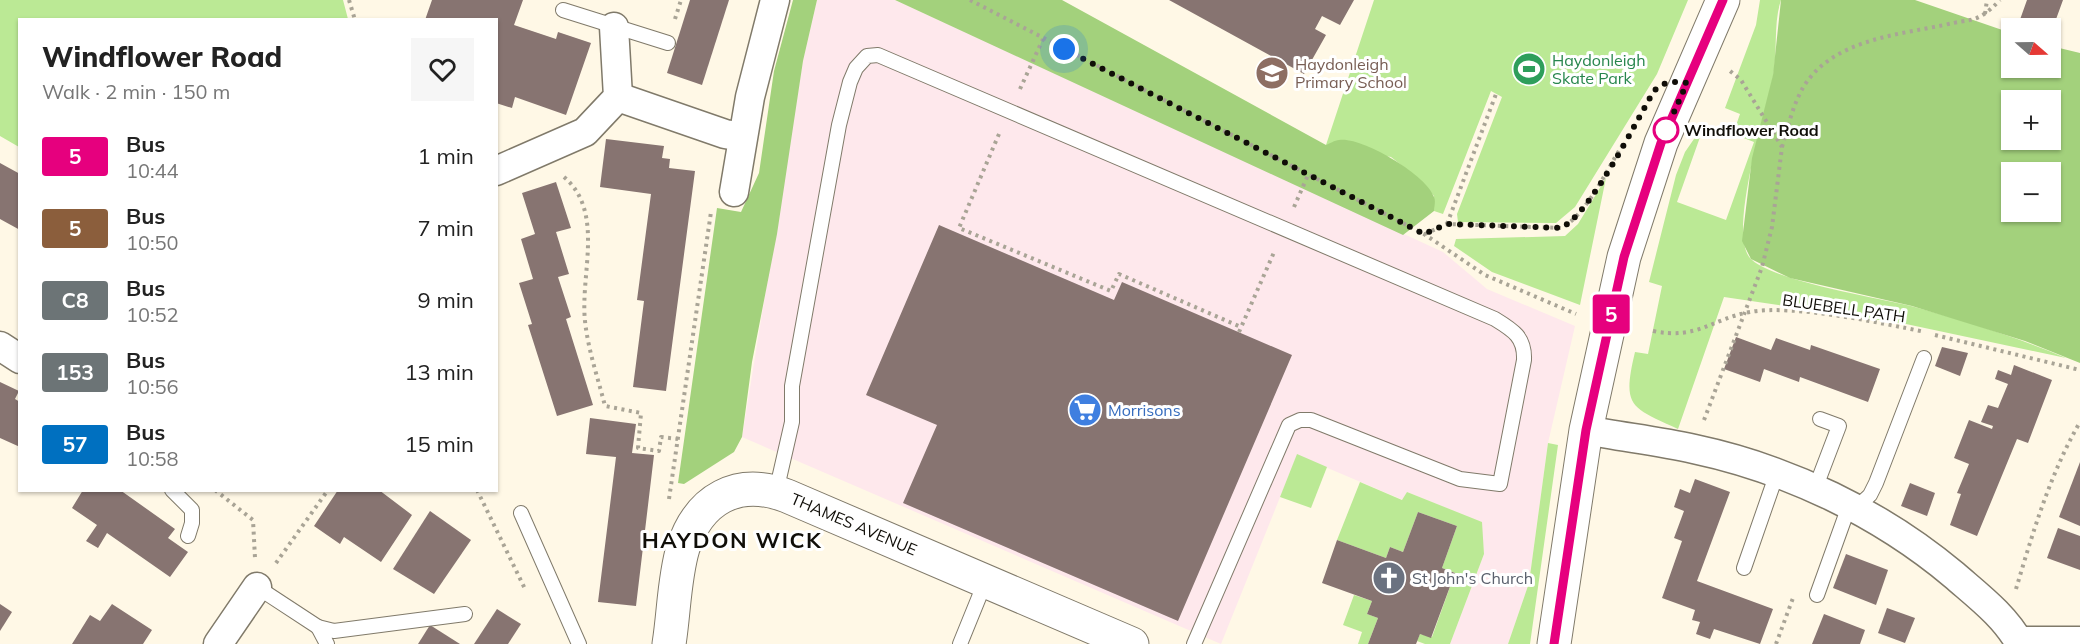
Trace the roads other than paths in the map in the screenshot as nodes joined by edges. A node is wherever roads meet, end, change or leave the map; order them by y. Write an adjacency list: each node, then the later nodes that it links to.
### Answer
1 (775, 0): 7 (street)
2 (1723, 0): 14 (main road)
3 (563, 10): 4 (lane)
4 (614, 27): 5 (lane); 6 (street)
5 (668, 43)
6 (618, 97): 7 (street); 8 (street)
7 (742, 137): 9 (street)
8 (498, 170)
9 (734, 192)
10 (0, 346): 11 (street)
11 (18, 357)
12 (1924, 358): 19 (lane)
13 (1820, 419): 16 (lane)
14 (1586, 430): 15 (street); 37 (main road)
15 (1777, 473): 16 (street); 22 (lane)
16 (1815, 489): 19 (street)
17 (174, 492): 21 (lane)
18 (776, 492): 23 (main road, THAMES AVENUE); 33 (main road, THAMES AVENUE); 36 (lane)
19 (1852, 507): 25 (lane); 28 (street)
20 (521, 513): 32 (lane)
21 (188, 536)
22 (1744, 568)
23 (987, 580): 34 (lane); 35 (main road, THAMES AVENUE)
24 (256, 587): 27 (lane); 30 (street)
25 (1817, 595)
26 (465, 614): 27 (lane)
27 (318, 627): 31 (lane)
28 (2015, 637): 29 (street)
29 (2080, 641)
30 (218, 644)
31 (327, 644)
32 (579, 644)
33 (669, 644)
34 (960, 644)
35 (1132, 644)
36 (1194, 644)
37 (1554, 644)

